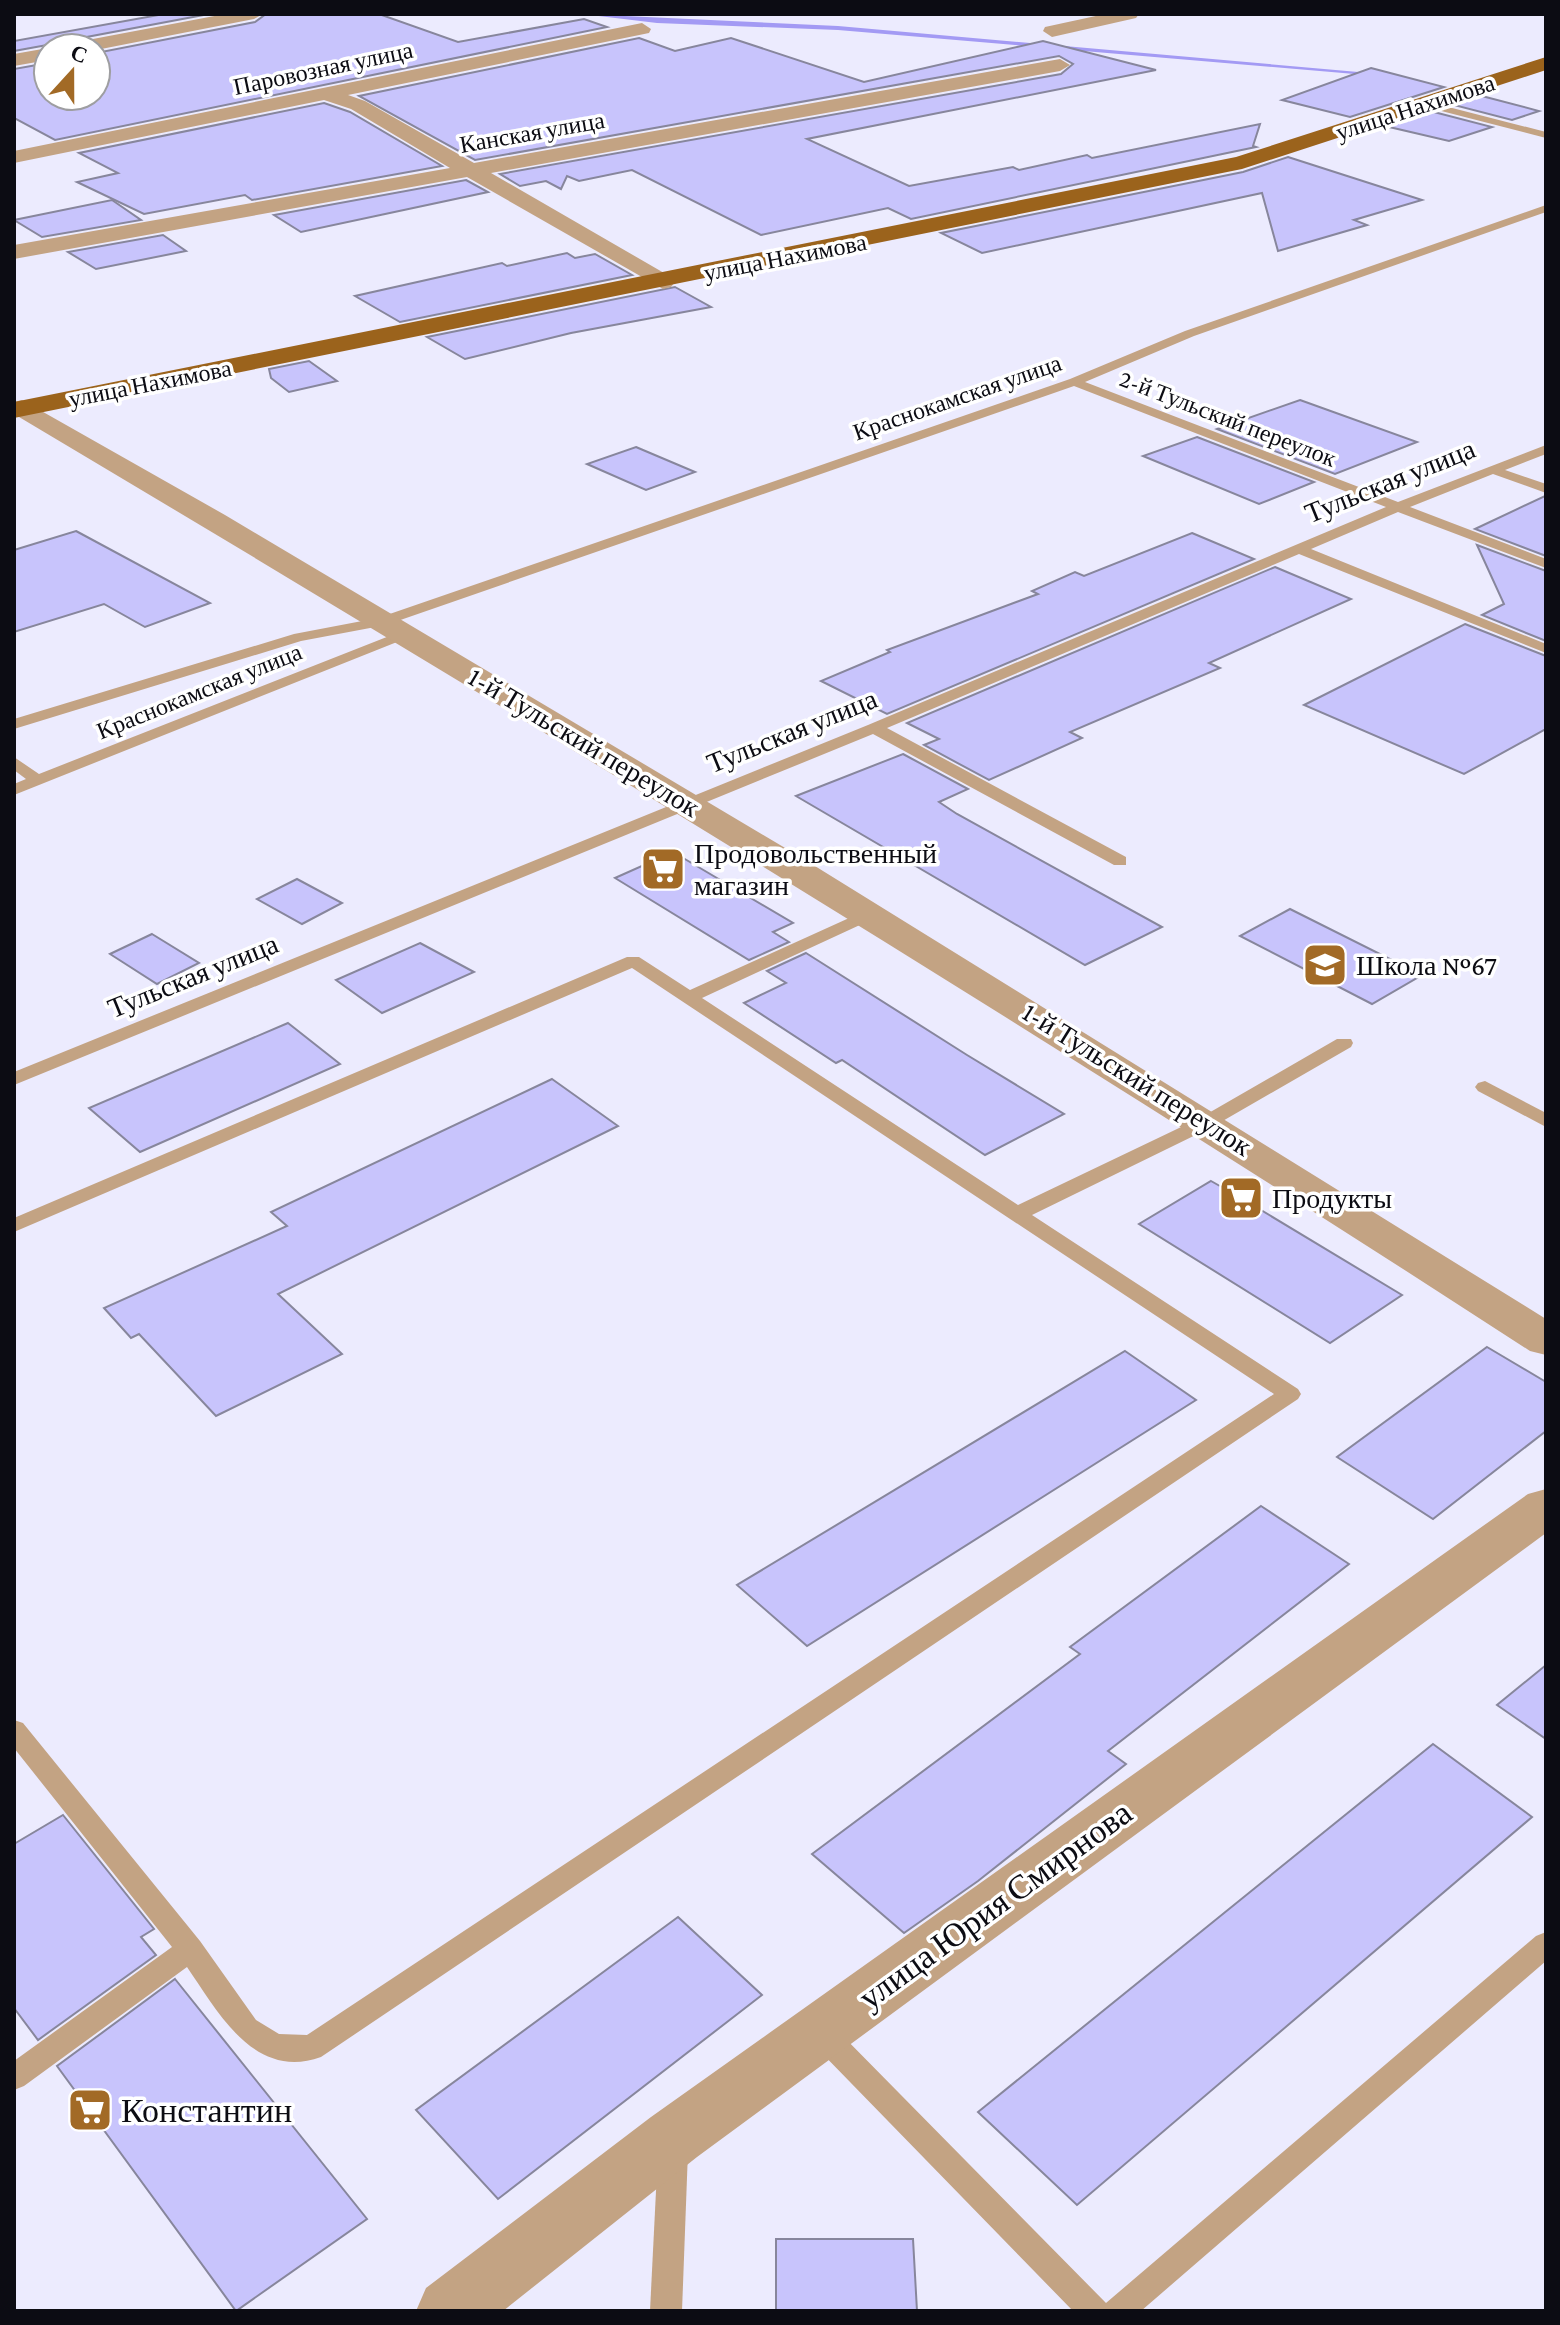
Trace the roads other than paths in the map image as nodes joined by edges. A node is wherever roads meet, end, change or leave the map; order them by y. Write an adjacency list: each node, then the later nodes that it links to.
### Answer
1 (254, 14): 5 (street)
2 (1130, 14): 4 (street)
3 (642, 29): 8 (street, Паровозная улица)
4 (1052, 31)
5 (112, 41)
6 (1546, 63): 9 (main road, улица Нахимова)
7 (1060, 65): 12 (street, Канская улица)
8 (326, 94): 11 (street, Паровозная улица); 12 (street)
9 (1425, 104): 10 (lane); 15 (main road, улица Нахимова)
10 (1546, 135)
11 (14, 157)
12 (467, 170): 14 (street, Канская улица); 15 (street)
13 (1546, 208): 16 (lane, Краснокамская улица)
14 (14, 252)
15 (663, 282): 17 (main road, улица Нахимова)
16 (1074, 382): 21 (lane, 2-й Тульский переулок); 24 (lane, Краснокамская улица)
17 (18, 409): 24 (street, 1-й Тульский переулок)
18 (1546, 449): 19 (lane, Тульская улица)
19 (1493, 470): 20 (lane); 21 (lane, Тульская улица)
20 (1546, 489)
21 (1398, 507): 22 (lane, Тульская улица); 23 (lane, 2-й Тульский переулок)
22 (1299, 549): 25 (lane); 27 (lane, Тульская улица)
23 (1546, 564)
24 (392, 628): 26 (lane); 29 (lane, Краснокамская улица); 31 (street, 1-й Тульский переулок)
25 (1546, 649)
26 (14, 724)
27 (874, 728): 31 (lane, Тульская улица); 32 (lane)
28 (14, 762): 29 (lane)
29 (38, 781): 30 (lane, Краснокамская улица)
30 (14, 790)
31 (687, 804): 33 (street, 1-й Тульский переулок); 36 (lane, Тульская улица)
32 (1120, 861)
33 (869, 914): 34 (lane); 39 (street, 1-й Тульский переулок)
34 (688, 998): 40 (lane); 41 (lane)
35 (1344, 1043): 39 (lane)
36 (14, 1079)
37 (1485, 1087): 38 (lane)
38 (1546, 1121)
39 (1207, 1122): 40 (lane); 42 (street, 1-й Тульский переулок)
40 (1017, 1214): 46 (lane)
41 (14, 1226)
42 (1546, 1340)
43 (1546, 1507): 47 (street, улица Юрия Смирнова)
44 (14, 1730): 46 (lane)
45 (1546, 1944): 53 (lane)
46 (190, 1949): 48 (lane)
47 (820, 2032): 49 (street, улица Юрия Смирнова); 52 (lane)
48 (14, 2077)
49 (674, 2137): 50 (street, улица Юрия Смирнова); 51 (lane)
50 (450, 2311)
51 (666, 2311)
52 (1094, 2311)
53 (1118, 2311)

